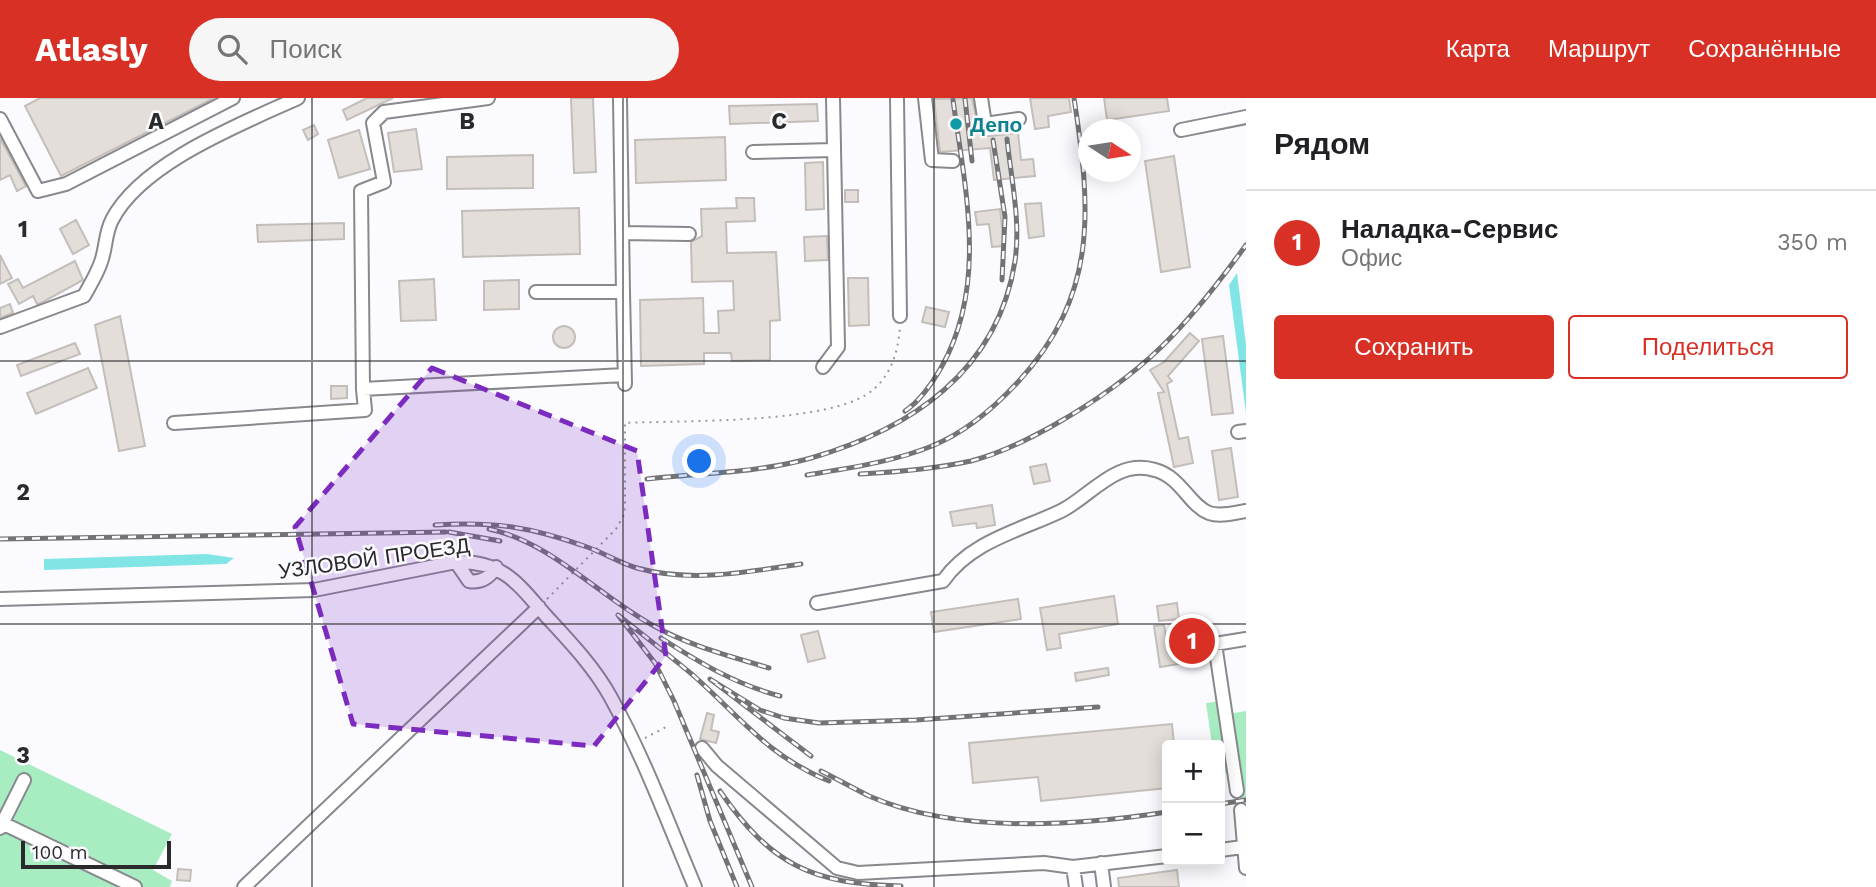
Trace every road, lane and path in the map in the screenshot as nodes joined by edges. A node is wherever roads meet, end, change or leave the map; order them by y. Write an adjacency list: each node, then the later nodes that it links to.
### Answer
1 (233, 98): 11 (street)
2 (298, 98): 21 (street)
3 (488, 98): 23 (street)
4 (620, 98): 16 (street)
5 (833, 98): 13 (street)
6 (897, 98): 20 (street)
7 (925, 98): 15 (street)
8 (981, 98): 10 (street)
9 (1246, 117): 12 (street)
10 (1020, 119)
11 (0, 120)
12 (1181, 130)
13 (834, 150): 14 (street); 22 (street)
14 (753, 152)
15 (953, 161)
16 (622, 233): 17 (street); 19 (street)
17 (689, 233)
18 (536, 292): 19 (street)
19 (623, 292): 23 (street)
20 (900, 316): 30 (path)
21 (0, 327)
22 (823, 366)
23 (363, 389): 24 (street)
24 (174, 423)
25 (1246, 512): 29 (street)
26 (456, 562): 27 (street, УЗЛОВОЙ ПРОЕЗД); 27 (street); 28 (street, УЗЛОВОЙ ПРОЕЗД)
27 (496, 567): 30 (street, УЗЛОВОЙ ПРОЕЗД)
28 (0, 599)
29 (817, 603)
30 (539, 607): 33 (street, УЗЛОВОЙ ПРОЕЗД); 46 (street)
31 (1246, 639): 36 (street)
32 (666, 727): 33 (path)
33 (635, 744): 47 (street, УЗЛОВОЙ ПРОЕЗД)
34 (702, 748): 43 (street)
35 (24, 780): 38 (street)
36 (1237, 791)
37 (1241, 810): 39 (street)
38 (1, 824): 45 (street)
39 (1243, 847): 40 (street); 44 (street)
40 (1225, 849)
41 (1162, 857): 42 (street)
42 (1101, 863): 43 (street); 49 (street)
43 (1073, 866): 48 (street)
44 (1246, 868)
45 (135, 887)
46 (244, 887)
47 (695, 887)
48 (1076, 887)
49 (1104, 887)

